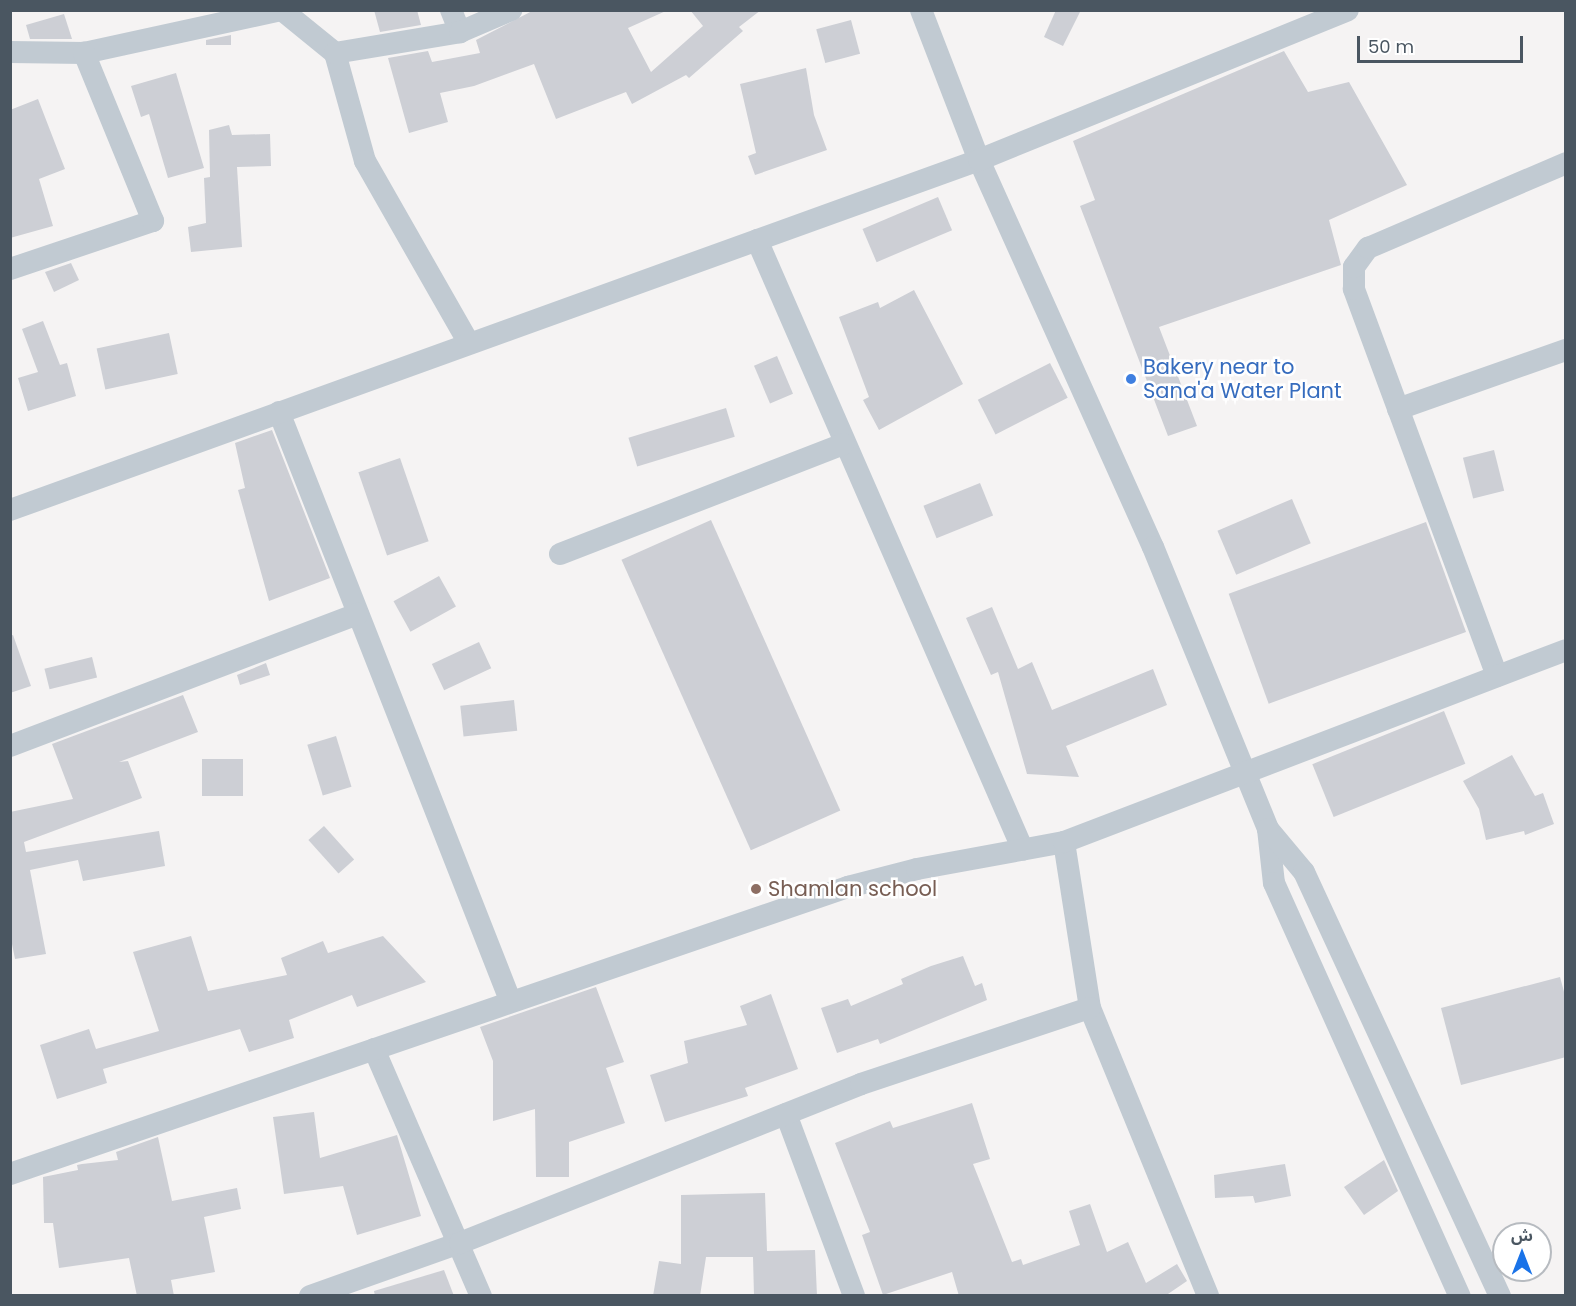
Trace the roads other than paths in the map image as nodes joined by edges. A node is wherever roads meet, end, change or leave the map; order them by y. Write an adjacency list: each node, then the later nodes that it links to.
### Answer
1 (281, 10): 8 (street); 9 (street)
2 (451, 10): 6 (street)
3 (511, 10): 6 (street)
4 (921, 10): 10 (street)
5 (1348, 10): 10 (street)
6 (460, 33): 9 (street)
7 (10, 52): 8 (street)
8 (84, 53): 13 (street)
9 (335, 53): 14 (street)
10 (979, 160): 12 (street); 25 (street)
11 (1566, 163): 16 (street)
12 (757, 240): 14 (street); 18 (street)
13 (10, 268)
14 (469, 343): 17 (street)
15 (1566, 350): 16 (street)
16 (1398, 409): 23 (street)
17 (279, 412): 19 (street); 21 (street)
18 (843, 444): 20 (street); 28 (street)
19 (10, 510)
20 (560, 554)
21 (358, 614): 24 (street); 29 (street)
22 (1566, 650): 23 (street)
23 (1497, 676): 25 (street)
24 (10, 746)
25 (1244, 771): 26 (street); 27 (street)
26 (1268, 829): 39 (street); 40 (street)
27 (1064, 842): 28 (street); 30 (street)
28 (1023, 850): 29 (street)
29 (510, 1000): 31 (street)
30 (1090, 1008): 32 (street); 38 (street)
31 (374, 1049): 33 (street); 34 (street)
32 (786, 1114): 34 (street); 37 (street)
33 (10, 1174)
34 (460, 1243): 35 (street); 36 (street)
35 (310, 1296)
36 (481, 1296)
37 (854, 1296)
38 (1209, 1296)
39 (1460, 1296)
40 (1500, 1296)

